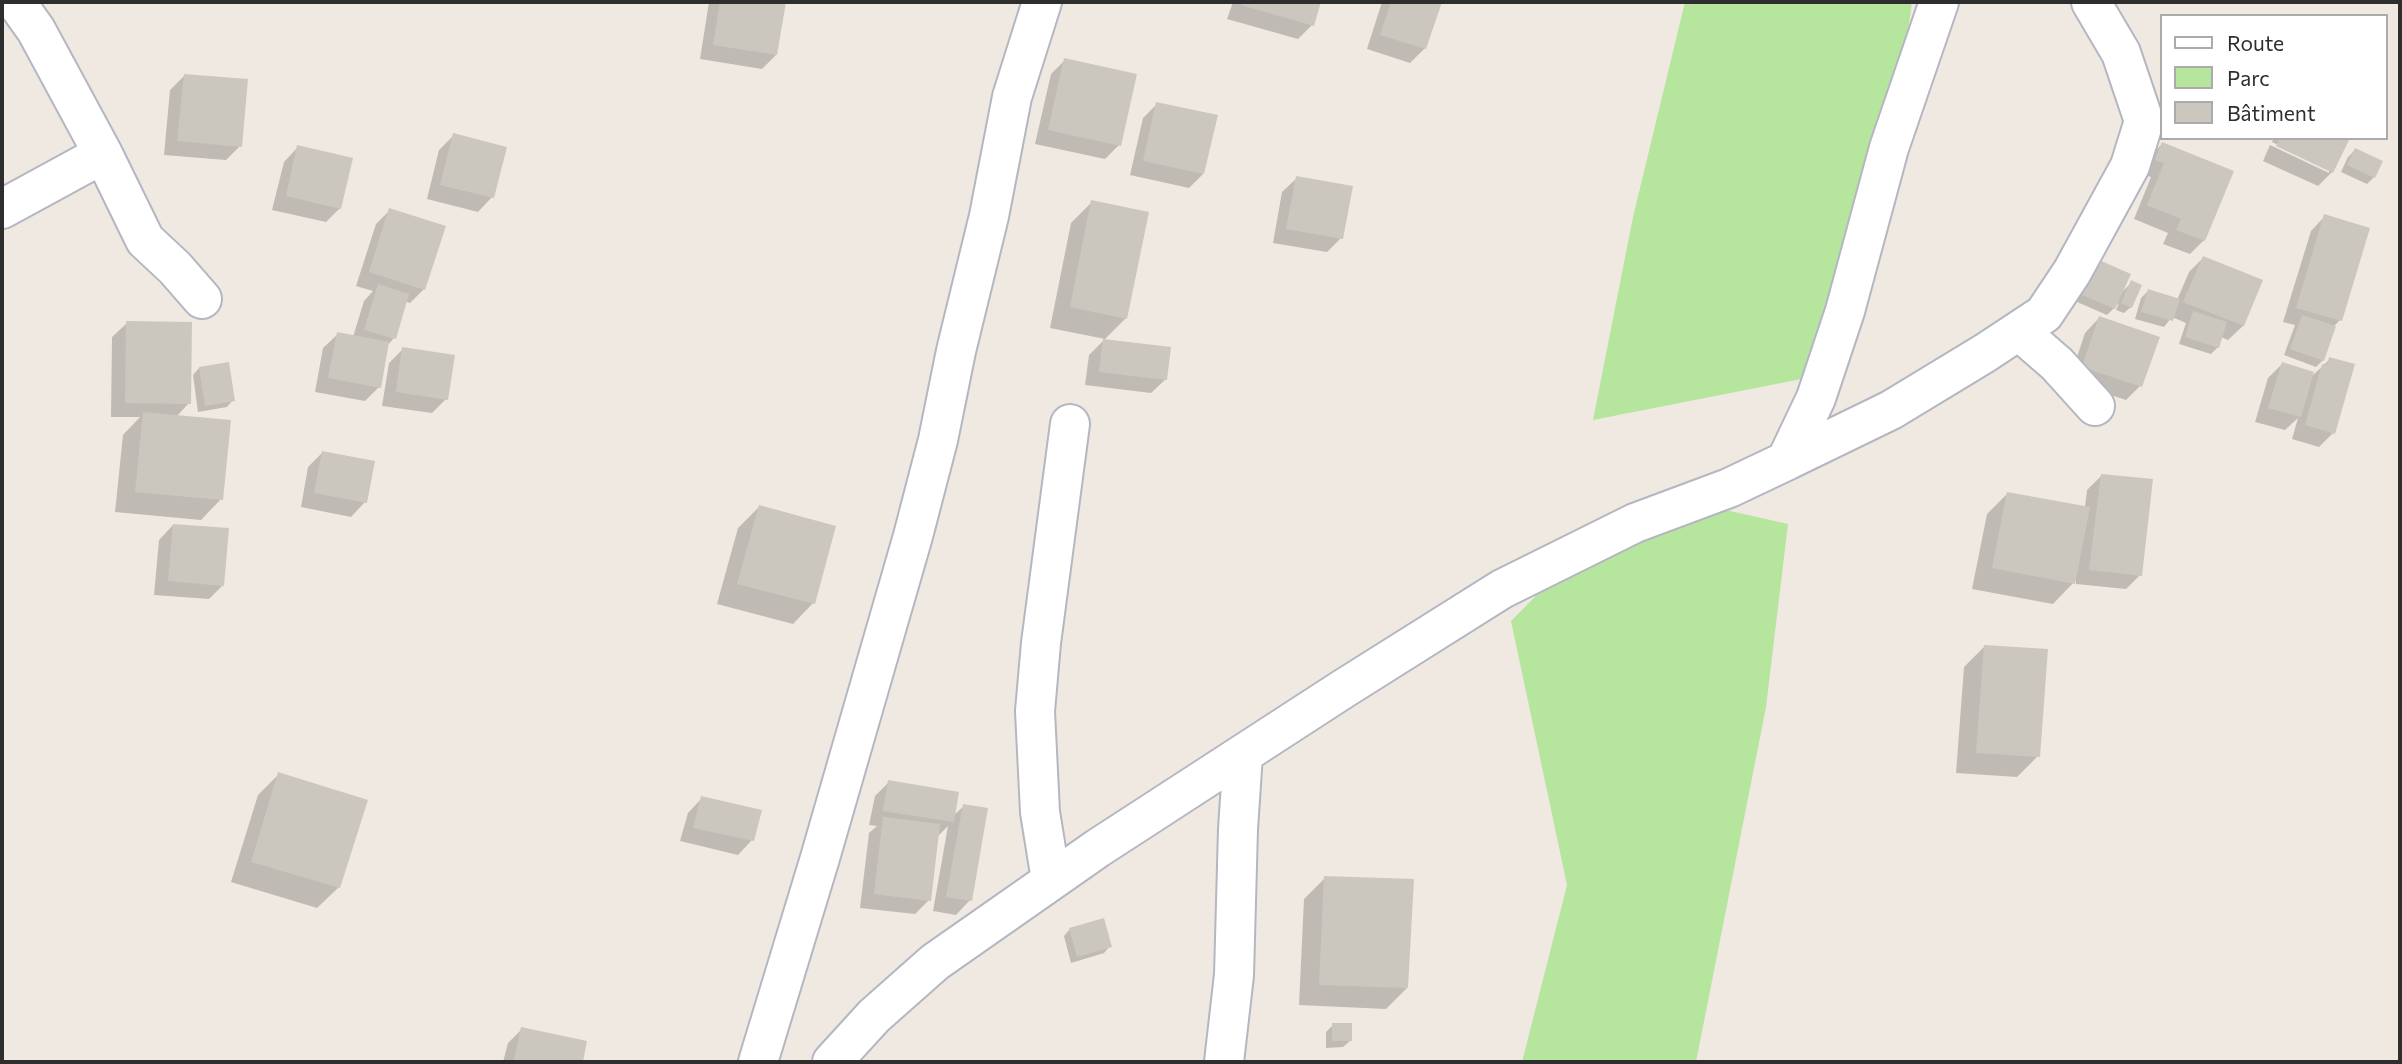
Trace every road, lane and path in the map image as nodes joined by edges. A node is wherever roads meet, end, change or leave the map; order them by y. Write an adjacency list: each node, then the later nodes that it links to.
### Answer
1 (16, 2): 5 (street)
2 (1042, 2): 14 (street)
3 (1940, 2): 11 (street)
4 (2091, 2): 8 (street)
5 (103, 154): 6 (street); 7 (street)
6 (2, 209)
7 (202, 299)
8 (2019, 331): 9 (street); 11 (street)
9 (2095, 406)
10 (1070, 424): 13 (street)
11 (1786, 461): 12 (street)
12 (1243, 754): 13 (street); 16 (street)
13 (1052, 880): 15 (street)
14 (758, 1062)
15 (832, 1062)
16 (1224, 1062)

